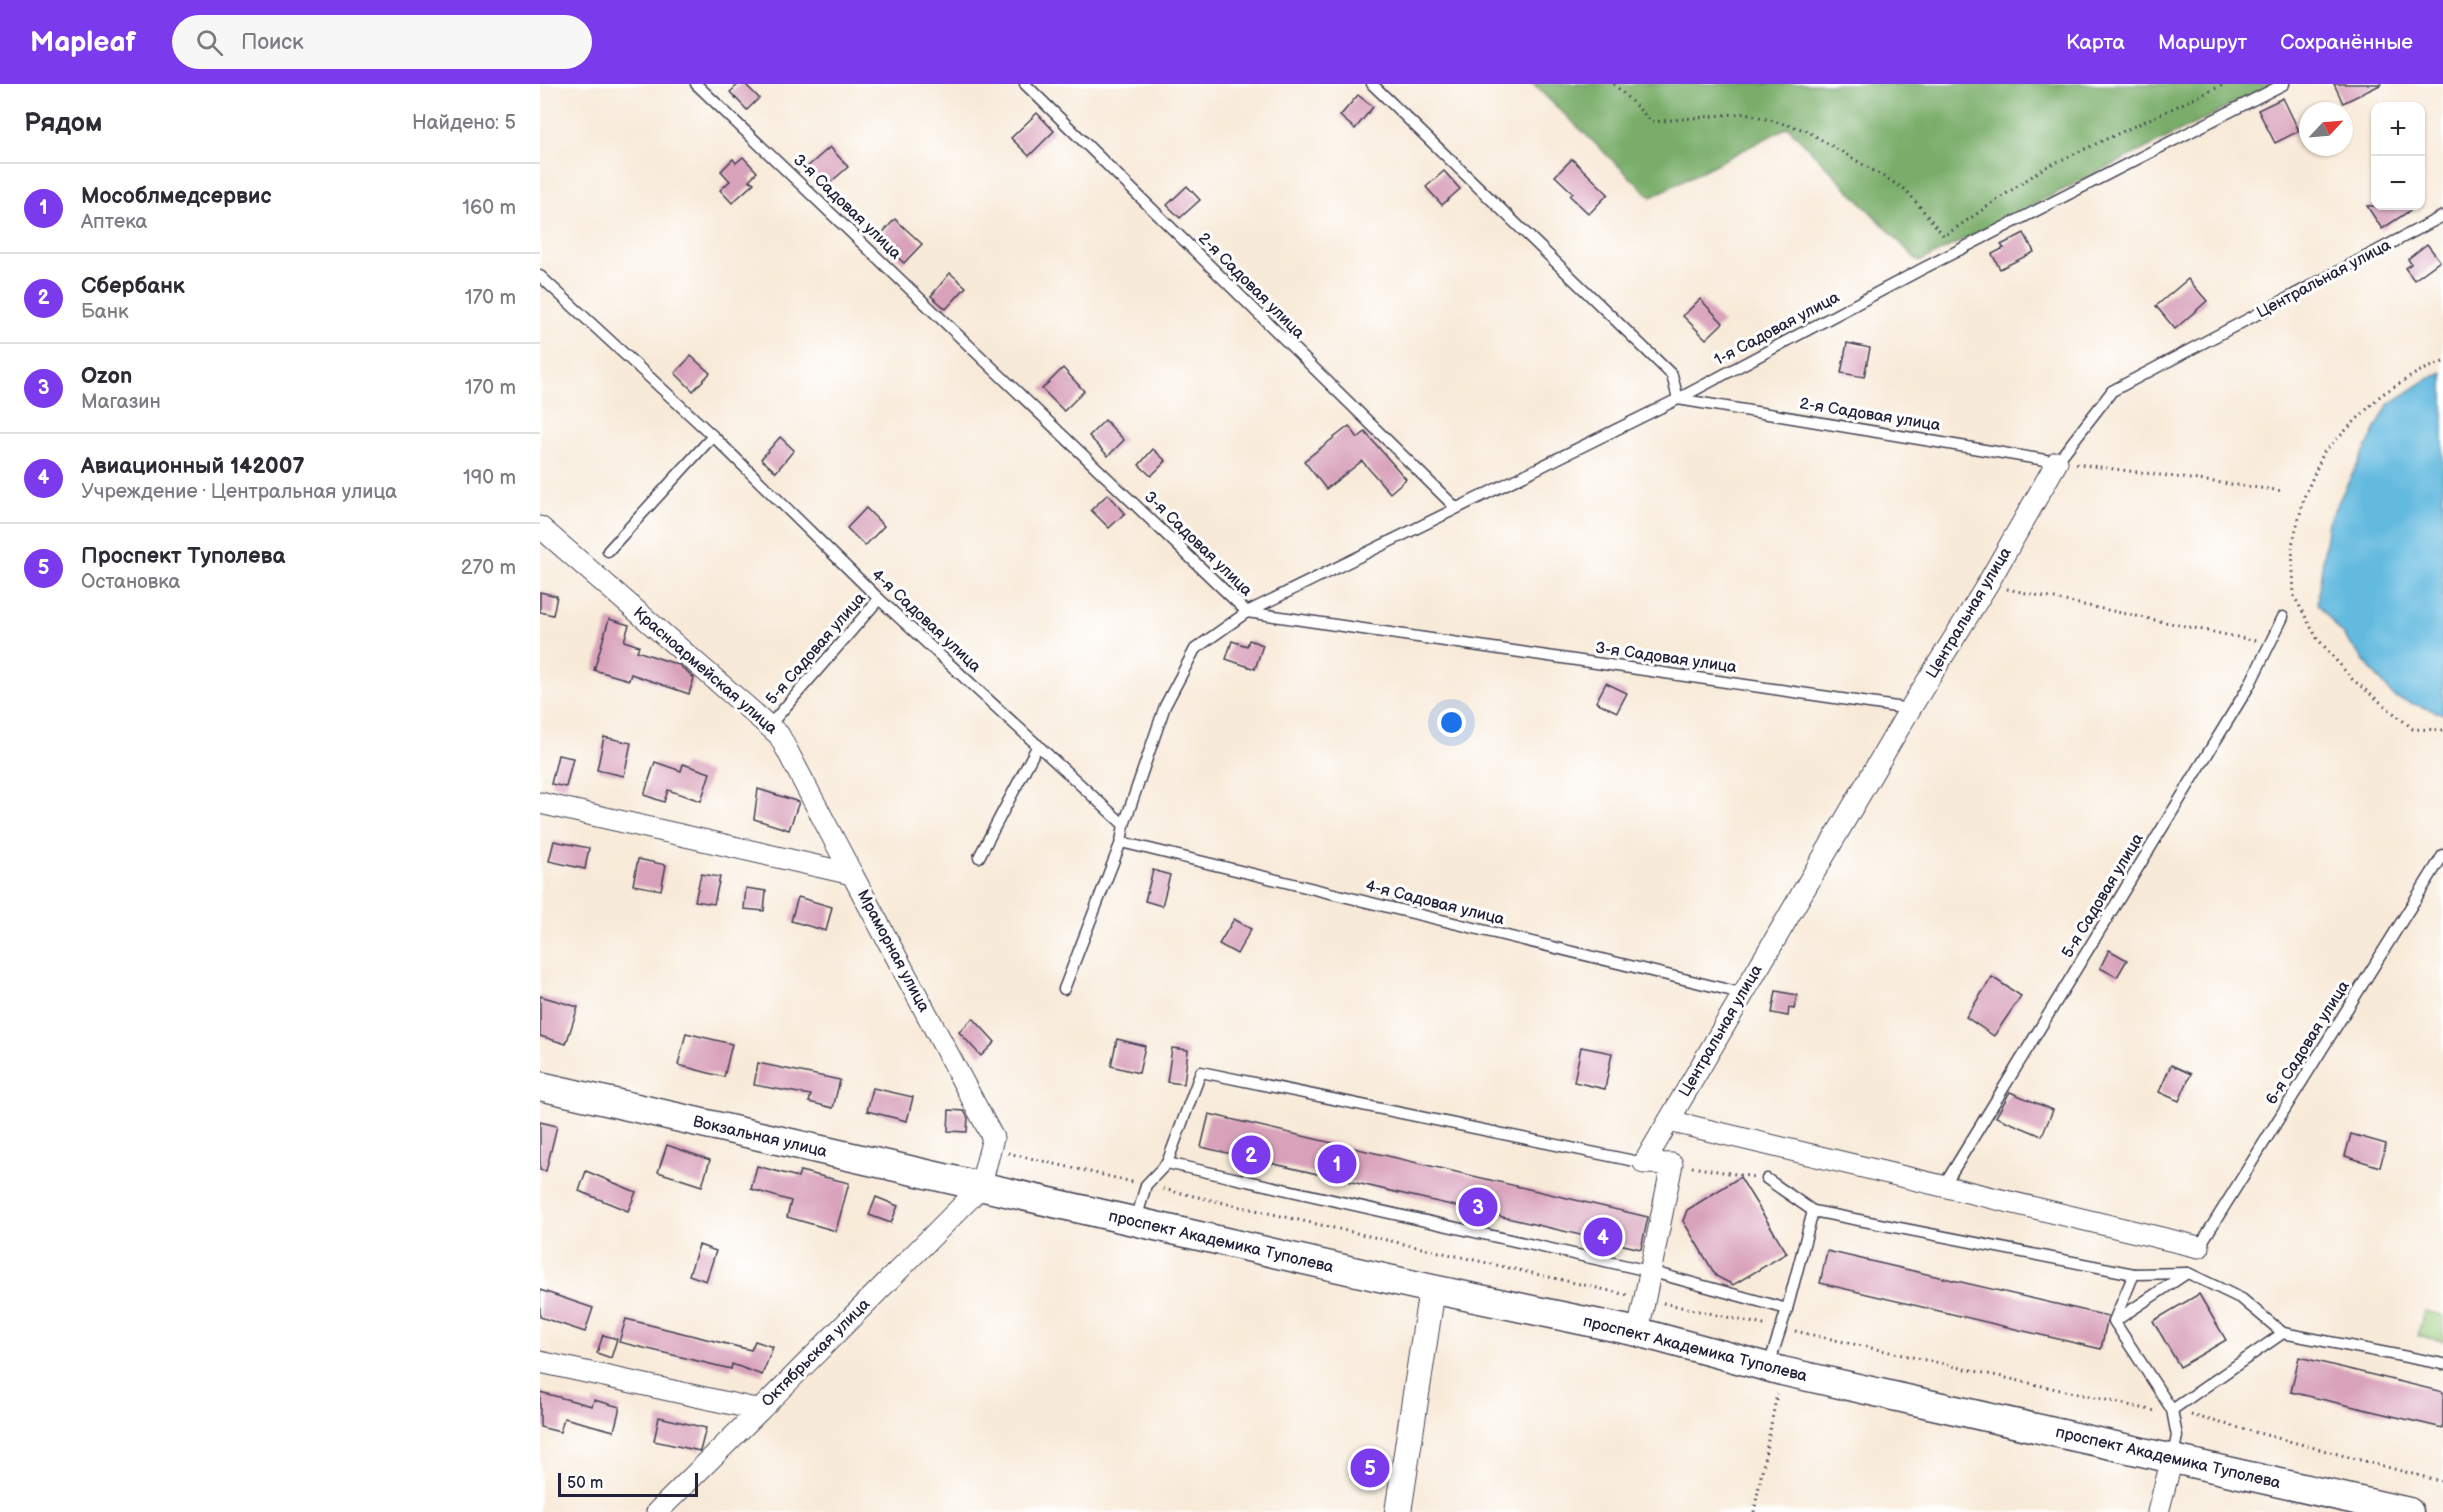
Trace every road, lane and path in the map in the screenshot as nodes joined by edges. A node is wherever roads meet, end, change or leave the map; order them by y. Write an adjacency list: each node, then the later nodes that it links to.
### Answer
1 (696, 84): 19 (lane, 3-я Садовая улица)
2 (1025, 84): 14 (lane, 2-я Садовая улица)
3 (1372, 84): 10 (lane)
4 (1614, 84): 5 (path)
5 (2225, 84)
6 (2284, 84): 10 (lane, 1-я Садовая улица)
7 (2443, 216): 12 (lane, Центральная улица)
8 (540, 276): 11 (lane, 4-я Садовая улица)
9 (2443, 362): 24 (path)
10 (1678, 399): 12 (lane, 2-я Садовая улица); 14 (lane, 1-я Садовая улица)
11 (713, 436): 16 (lane); 18 (lane, 4-я Садовая улица)
12 (2057, 462): 13 (path); 17 (street, Центральная улица)
13 (2283, 491)
14 (1456, 508): 19 (lane, 1-я Садовая улица)
15 (540, 527): 31 (street, Красноармейская улица)
16 (608, 551)
17 (1987, 585): 21 (path); 22 (street, Центральная улица)
18 (879, 599): 23 (lane, 5-я Садовая улица); 25 (lane, 4-я Садовая улица)
19 (1247, 612): 22 (lane, 3-я Садовая улица); 27 (lane, 1-я Садовая улица)
20 (2283, 617): 21 (lane, 5-я Садовая улица)
21 (2270, 644): 42 (lane, 5-я Садовая улица)
22 (1910, 709): 33 (street, Центральная улица)
23 (775, 719)
24 (2443, 729)
25 (1038, 745): 27 (lane, 4-я Садовая улица); 30 (lane)
26 (540, 803): 31 (street, Мраморная улица)
27 (1124, 825): 28 (lane, 1-я Садовая улица)
28 (1121, 842): 32 (lane, 1-я Садовая улица); 33 (lane, 4-я Садовая улица)
29 (2443, 855): 46 (lane, 6-я Садовая улица)
30 (979, 857)
31 (852, 874): 36 (street, Мраморная улица)
32 (1064, 989)
33 (1741, 993): 35 (street, Центральная улица)
34 (540, 1086): 43 (main road, Вокзальная улица)
35 (1669, 1121): 38 (street, Центральная улица); 42 (street)
36 (993, 1138): 41 (path); 43 (street)
37 (1167, 1163): 38 (lane); 41 (lane); 47 (lane)
38 (1644, 1163): 39 (street)
39 (1672, 1164): 40 (path); 47 (street)
40 (1767, 1179): 44 (lane)
41 (1146, 1185): 45 (lane); 51 (path)
42 (1943, 1187): 46 (street)
43 (980, 1188): 45 (main road, проспект Академика Туполева); 60 (street, Октябрьская улица)
44 (1814, 1211): 49 (lane); 52 (lane)
45 (1136, 1223): 50 (main road, проспект Академика Туполева)
46 (2199, 1247)
47 (1649, 1271): 51 (street); 52 (lane)
48 (2188, 1273): 49 (lane); 53 (lane); 56 (lane)
49 (2134, 1274): 53 (lane)
50 (1432, 1289): 55 (main road, проспект Академика Туполева); 65 (street)
51 (1643, 1298): 54 (path); 55 (street)
52 (1787, 1309): 54 (lane)
53 (2114, 1321): 61 (lane)
54 (1781, 1328): 59 (lane); 61 (path)
55 (1638, 1332): 59 (main road, проспект Академика Туполева)
56 (2283, 1333): 58 (lane); 61 (lane)
57 (540, 1362): 60 (street, Октябрьская улица)
58 (2443, 1364)
59 (1774, 1375): 62 (main road, проспект Академика Туполева); 66 (path)
60 (760, 1410): 64 (street)
61 (2172, 1410): 62 (lane); 63 (path)
62 (2172, 1459): 67 (street); 68 (main road, проспект Академика Туполева)
63 (2443, 1482)
64 (657, 1512)
65 (1398, 1512)
66 (1754, 1512)
67 (2158, 1512)
68 (2409, 1512)

